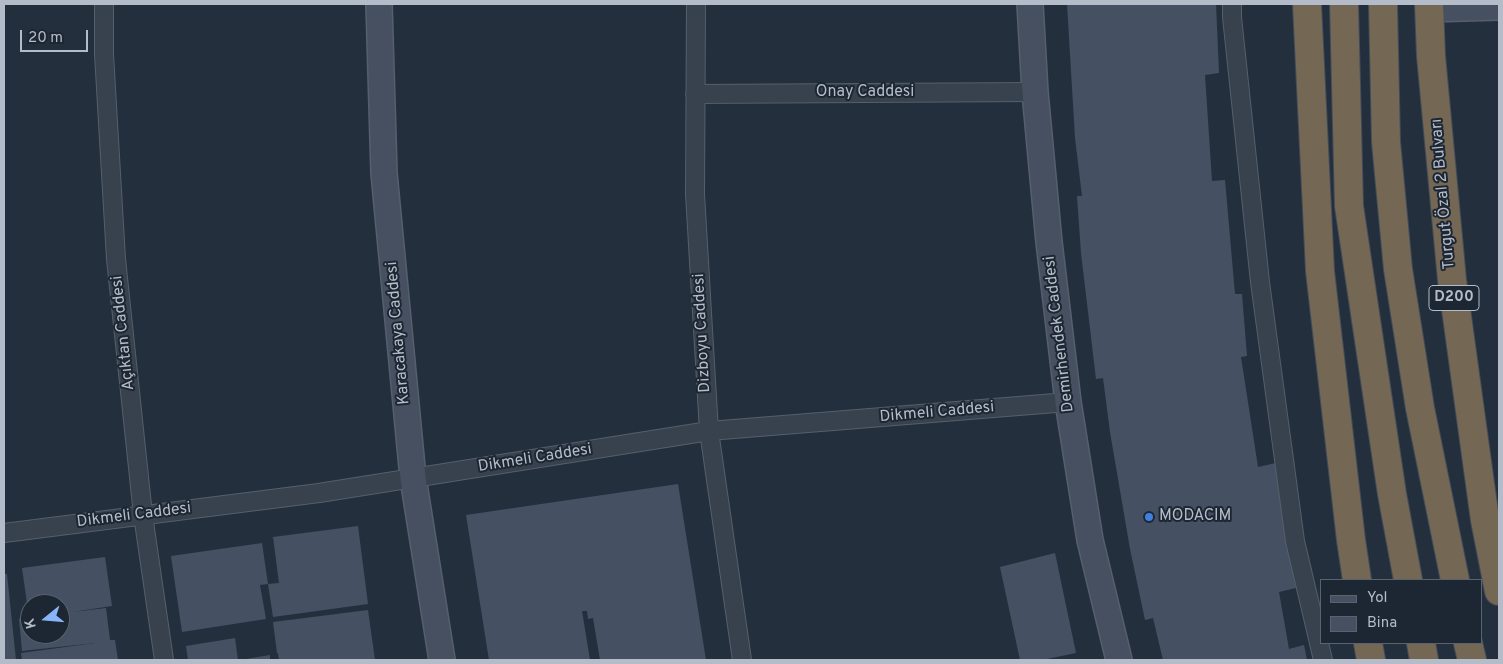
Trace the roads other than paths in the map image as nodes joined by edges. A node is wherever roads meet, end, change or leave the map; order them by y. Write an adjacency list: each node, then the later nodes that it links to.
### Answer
1 (104, 4): 16 (street, Açıktan Caddesi)
2 (379, 4): 15 (street, Karacakaya Caddesi)
3 (696, 4): 12 (street, Dizboyu Caddesi)
4 (1030, 4): 11 (street, Demirhendek Caddesi)
5 (1232, 4): 29 (street)
6 (1307, 4): 18 (highway)
7 (1344, 4): 19 (highway)
8 (1384, 4): 20 (highway, D200)
9 (1429, 6): 10 (street); 21 (highway, Turgut Özal 2 Bulvarı / D200)
10 (1499, 7)
11 (1035, 92): 12 (street, Onay Caddesi); 13 (street, Demirhendek Caddesi)
12 (696, 94): 14 (street, Dizboyu Caddesi)
13 (1068, 402): 14 (street, Dikmeli Caddesi); 28 (street, Demirhendek Caddesi)
14 (709, 431): 15 (street, Dikmeli Caddesi); 27 (street, Dizboyu Caddesi)
15 (412, 478): 16 (street, Dikmeli Caddesi); 26 (street, Karacakaya Caddesi)
16 (143, 515): 17 (street, Dikmeli Caddesi); 25 (street, Açıktan Caddesi)
17 (4, 533)
18 (1357, 579)
19 (1408, 579)
20 (1455, 579)
21 (1499, 590)
22 (1368, 644): 30 (highway)
23 (1421, 644): 31 (highway)
24 (1468, 644): 32 (highway)
25 (164, 660)
26 (442, 660)
27 (742, 660)
28 (1119, 660)
29 (1322, 660)
30 (1371, 660)
31 (1424, 660)
32 (1472, 660)

